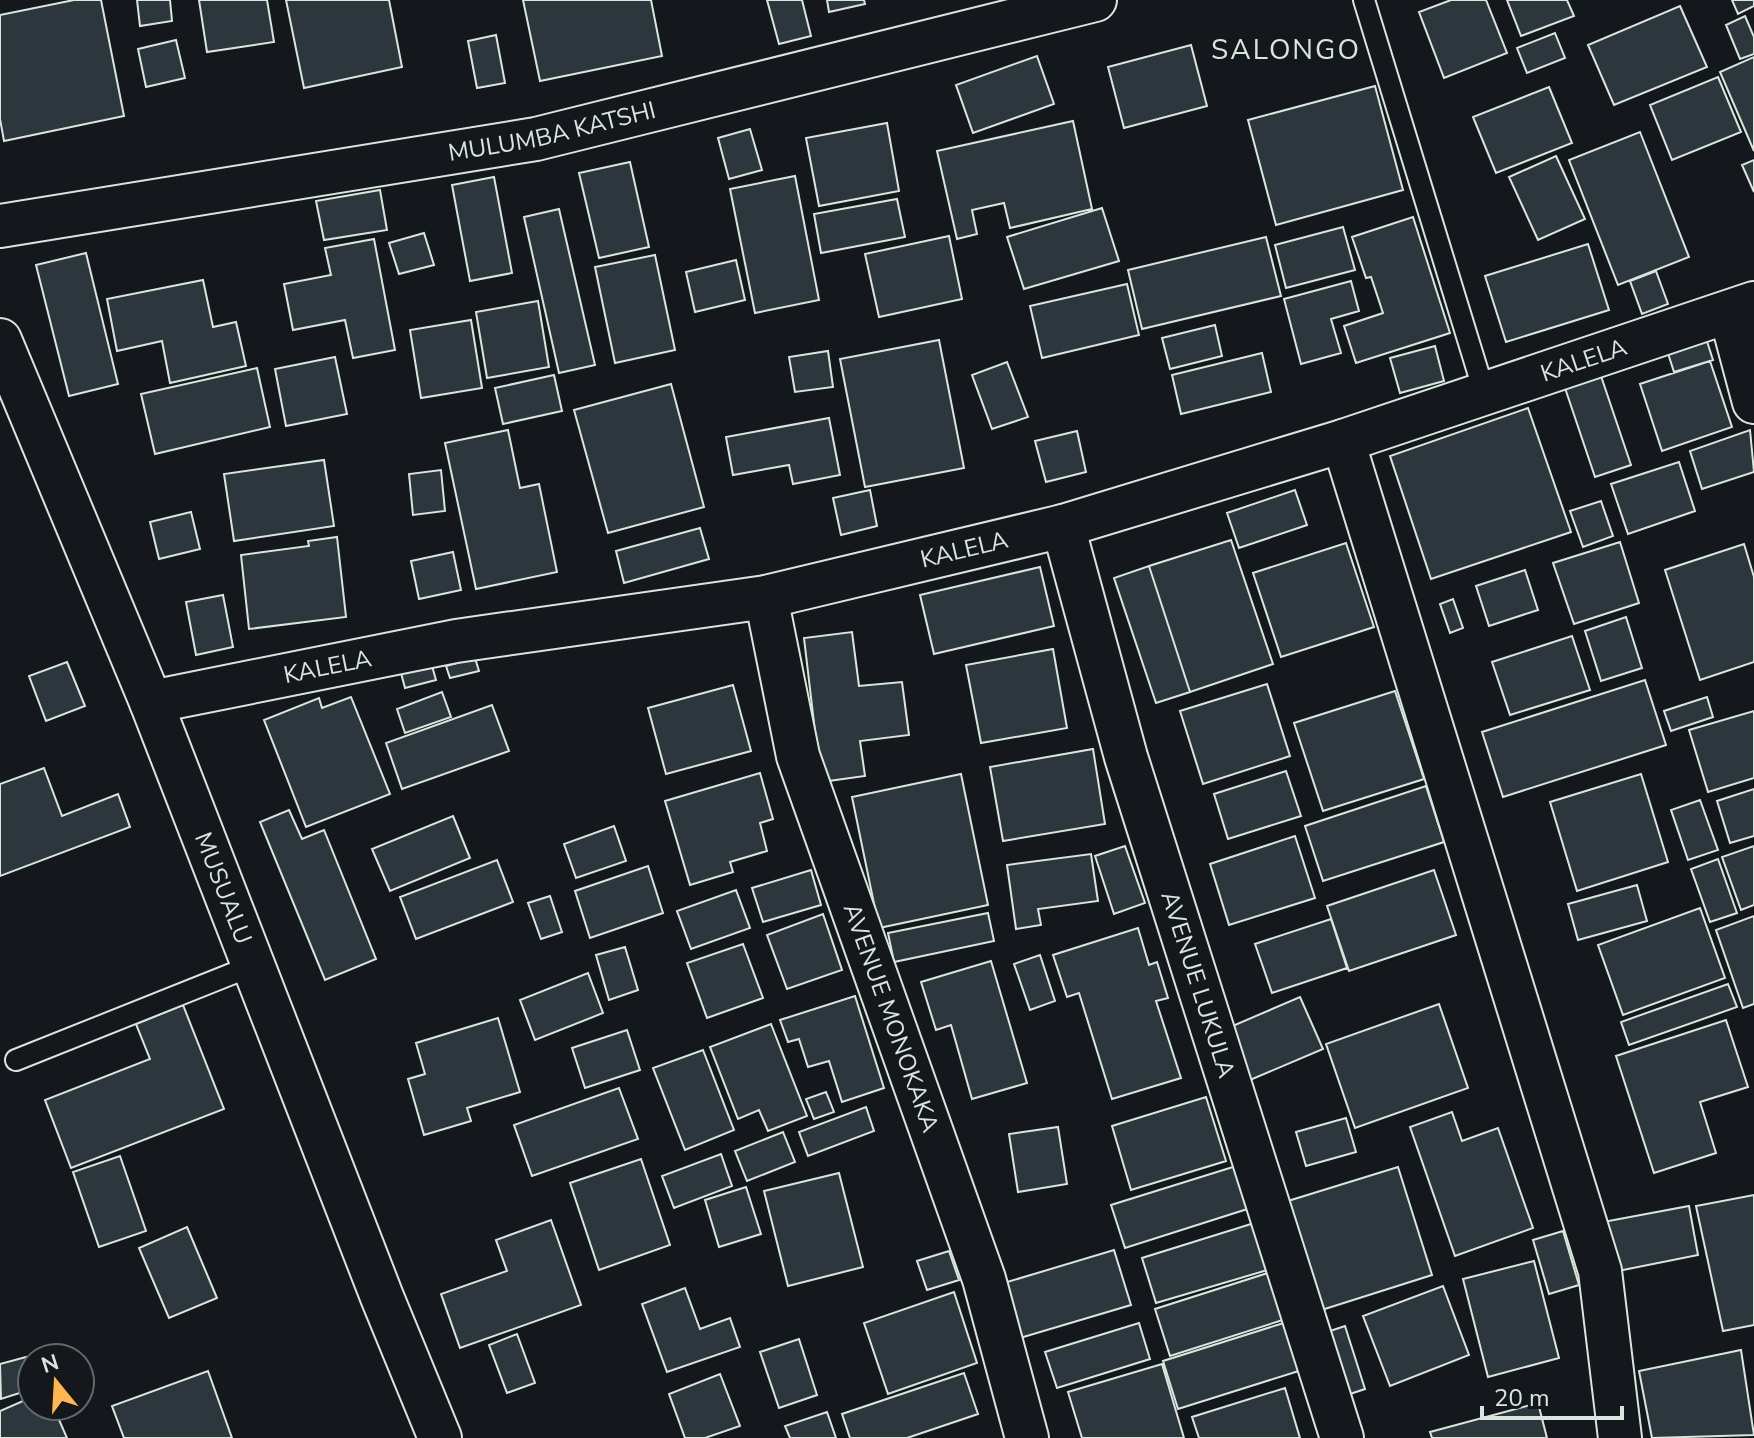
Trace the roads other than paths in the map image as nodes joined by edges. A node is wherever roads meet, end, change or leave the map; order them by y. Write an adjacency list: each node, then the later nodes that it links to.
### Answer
1 (1095, 0): 3 (street, MULUMBA KATSHI)
2 (1364, 0): 6 (lane)
3 (0, 226)
4 (1742, 308): 6 (street, KALELA); 7 (street)
5 (0, 340): 11 (street, MUSUALU)
6 (1485, 395): 8 (street, KALELA)
7 (1754, 402)
8 (1343, 441): 9 (street, KALELA); 17 (street)
9 (1063, 526): 10 (street, KALELA); 16 (street, AVENUE LUKULA)
10 (766, 597): 11 (street, KALELA); 15 (street, AVENUE MONOKAKA)
11 (151, 702): 12 (street, MUSUALU)
12 (254, 965): 13 (lane); 14 (street, MUSUALU)
13 (16, 1060)
14 (440, 1438)
15 (1027, 1438)
16 (1342, 1438)
17 (1620, 1438)

